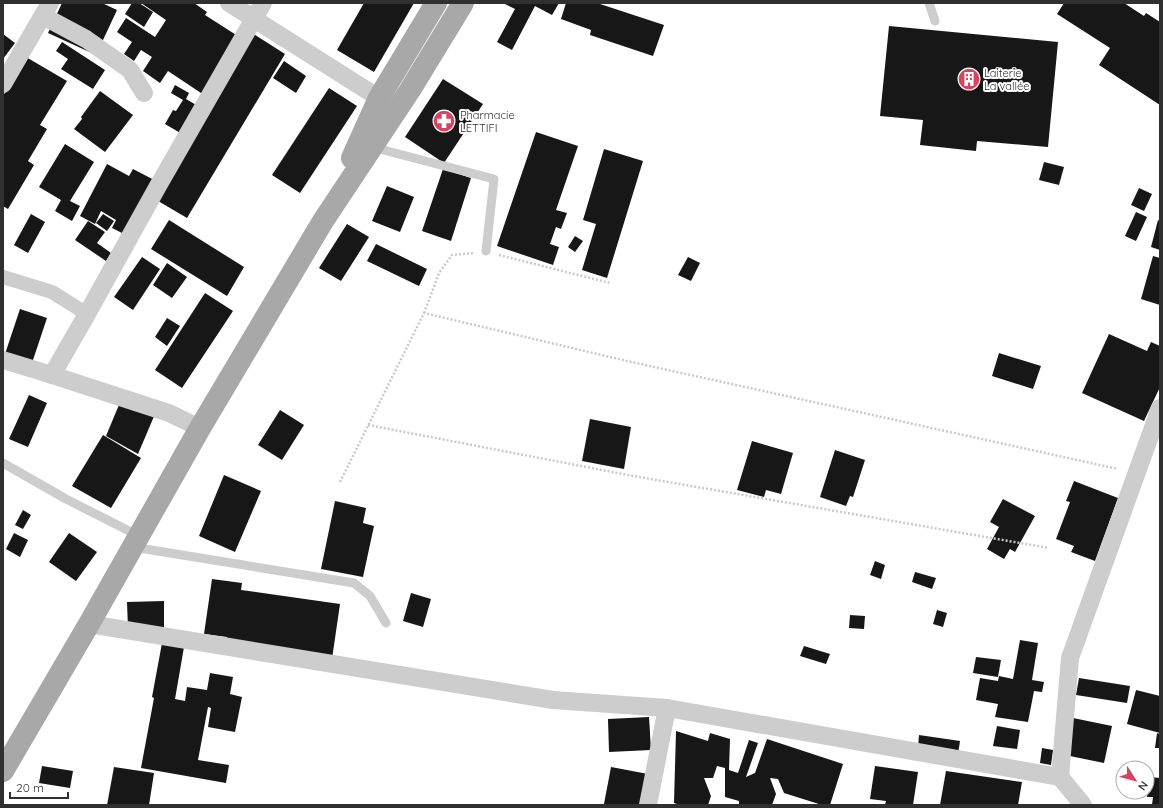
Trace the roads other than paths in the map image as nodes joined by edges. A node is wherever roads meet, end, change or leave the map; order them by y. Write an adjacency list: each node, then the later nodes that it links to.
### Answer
1 (229, 3): 7 (street)
2 (262, 3): 7 (street)
3 (436, 3): 11 (main road)
4 (463, 3): 12 (main road)
5 (929, 3): 8 (lane)
6 (47, 9): 9 (street); 10 (street)
7 (254, 19): 11 (street); 16 (street)
8 (935, 21)
9 (3, 84)
10 (144, 93)
11 (379, 98): 13 (main road)
12 (372, 147): 13 (main road); 14 (lane)
13 (323, 221): 20 (main road)
14 (486, 251)
15 (3, 277): 16 (street)
16 (87, 314): 18 (street)
17 (3, 360): 18 (street)
18 (52, 374): 20 (street)
19 (1160, 408): 27 (street)
20 (200, 428): 22 (main road)
21 (3, 463): 22 (lane)
22 (136, 541): 23 (lane); 24 (main road)
23 (386, 622)
24 (89, 624): 25 (street); 26 (main road)
25 (666, 708): 27 (street); 28 (street)
26 (3, 771)
27 (1060, 777): 29 (street)
28 (648, 805)
29 (1084, 805)

